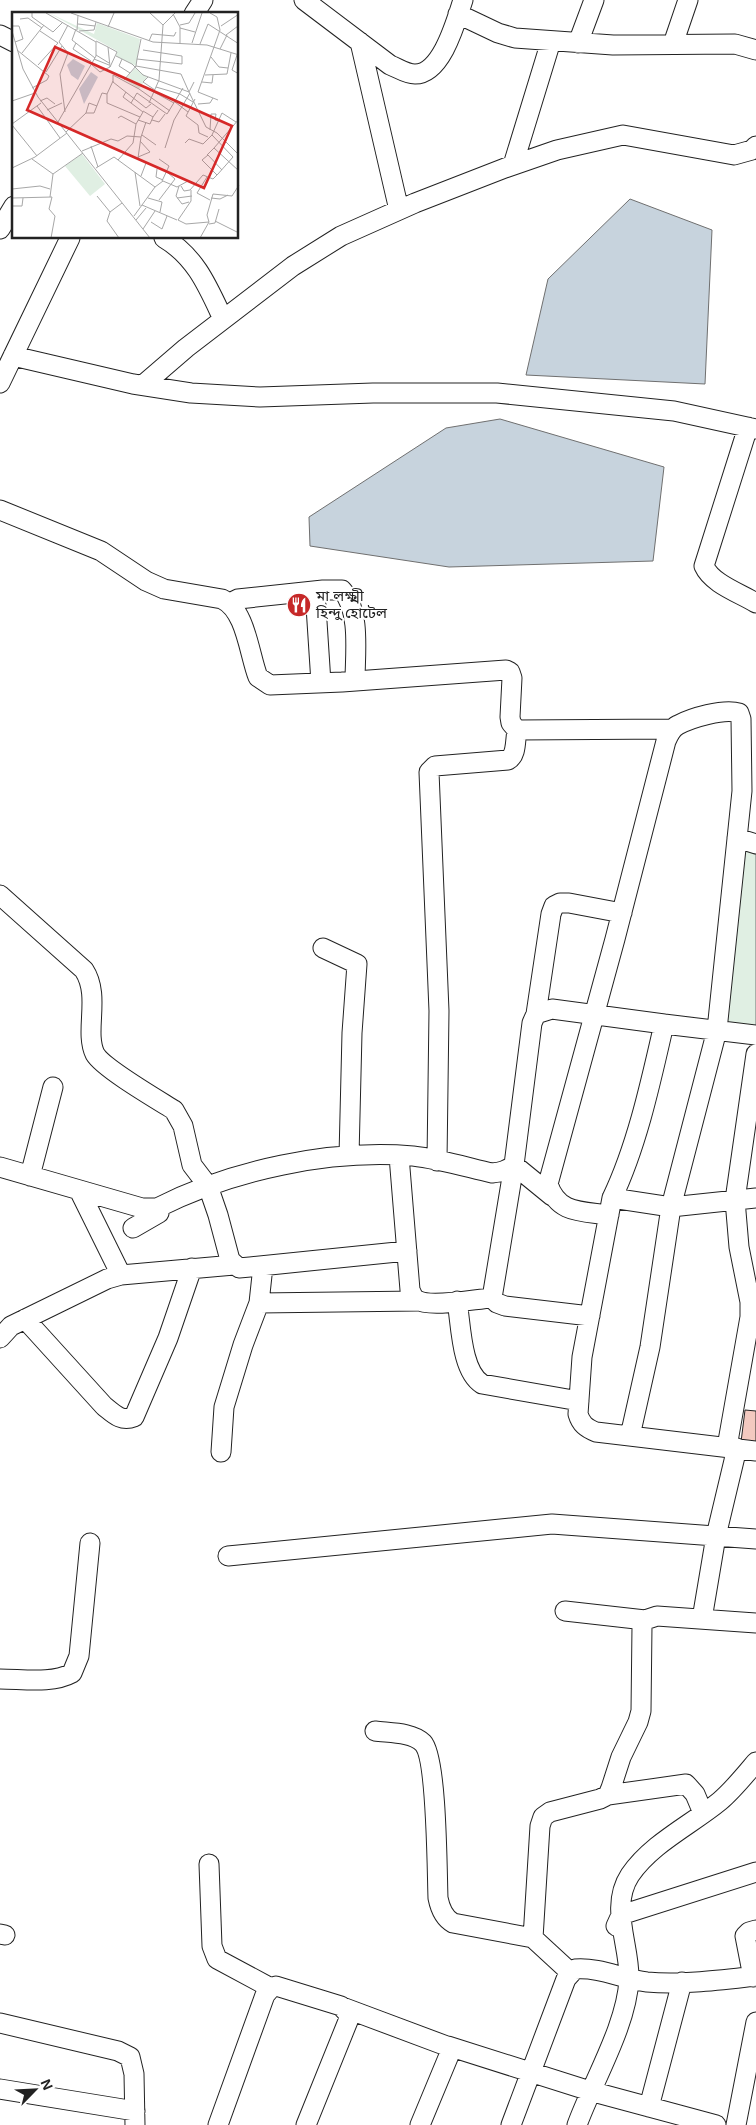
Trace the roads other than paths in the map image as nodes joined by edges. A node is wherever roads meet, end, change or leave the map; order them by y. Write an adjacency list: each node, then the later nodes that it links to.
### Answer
1 (304, 0): 7 (street)
2 (594, 0): 9 (street)
3 (688, 0): 10 (street)
4 (461, 7): 7 (street); 8 (street)
5 (0, 35): 6 (street)
6 (12, 41)
7 (360, 42): 15 (street)
8 (551, 42): 9 (street); 13 (street)
9 (578, 43): 10 (street)
10 (673, 44): 11 (street)
11 (756, 50)
12 (756, 146): 13 (street)
13 (513, 165): 15 (street)
14 (12, 209): 16 (street)
15 (399, 210): 20 (street)
16 (0, 229)
17 (70, 239): 21 (street)
18 (168, 239): 19 (street)
19 (183, 243): 20 (street)
20 (223, 319): 23 (street)
21 (13, 356): 22 (street); 23 (street)
22 (0, 383)
23 (143, 385): 24 (street)
24 (752, 428): 28 (street)
25 (0, 510): 27 (street)
26 (315, 591): 27 (street); 29 (street); 30 (street)
27 (230, 602): 30 (street)
28 (756, 603)
29 (355, 681): 30 (street); 32 (street)
30 (321, 683)
31 (672, 729): 32 (street); 33 (street); 36 (street)
32 (517, 730): 47 (street)
33 (737, 838): 34 (street); 41 (street)
34 (756, 844)
35 (0, 895): 51 (street)
36 (622, 913): 38 (street); 39 (street)
37 (323, 948): 45 (street)
38 (536, 1014): 39 (street); 48 (street)
39 (594, 1016): 40 (street); 53 (street)
40 (664, 1024): 41 (street); 56 (street)
41 (717, 1030): 42 (street); 57 (street)
42 (756, 1035)
43 (756, 1054): 55 (street)
44 (53, 1087): 50 (street)
45 (349, 1156): 46 (street); 51 (street)
46 (399, 1156): 47 (street); 60 (street)
47 (437, 1161): 48 (street)
48 (514, 1165): 53 (street); 65 (street)
49 (0, 1167): 50 (street)
50 (30, 1176): 52 (street)
51 (208, 1186): 58 (street); 61 (street)
52 (79, 1190): 58 (street); 64 (street)
53 (552, 1196): 56 (street)
54 (756, 1198): 55 (street)
55 (735, 1200): 57 (street); 73 (street)
56 (610, 1206): 57 (street); 69 (street)
57 (672, 1207): 72 (street)
58 (157, 1208): 59 (street)
59 (133, 1228)
60 (407, 1251): 62 (street); 66 (street)
61 (234, 1265): 62 (street); 63 (street)
62 (263, 1266): 68 (street)
63 (192, 1268): 64 (street); 70 (street)
64 (120, 1276): 70 (street)
65 (492, 1298): 67 (street); 69 (street)
66 (418, 1301): 67 (street); 68 (street)
67 (457, 1301): 71 (street)
68 (259, 1303): 75 (street)
69 (590, 1316): 71 (street)
70 (9, 1326)
71 (578, 1401): 72 (street)
72 (630, 1436): 73 (street)
73 (732, 1448): 74 (street); 76 (street)
74 (756, 1451)
75 (221, 1452)
76 (716, 1536): 77 (street); 79 (street); 81 (street)
77 (756, 1539)
78 (90, 1543): 84 (street)
79 (228, 1556)
80 (565, 1611): 82 (street)
81 (702, 1619): 82 (street); 83 (street)
82 (645, 1620): 87 (street)
83 (756, 1624)
84 (0, 1679)
85 (375, 1731): 94 (street)
86 (756, 1762): 88 (street)
87 (608, 1795): 88 (street); 94 (street)
88 (703, 1813): 91 (street)
89 (209, 1864): 99 (street)
90 (756, 1872): 91 (street)
91 (621, 1915): 93 (street); 97 (street)
92 (756, 1930): 96 (street)
93 (611, 1932)
94 (533, 1938): 95 (street)
95 (571, 1973): 97 (street); 104 (street)
96 (754, 1977): 98 (street)
97 (629, 1978): 98 (street); 106 (street)
98 (682, 1982): 107 (street)
99 (271, 1988): 100 (street); 109 (street)
100 (345, 2008): 103 (street); 110 (street)
101 (756, 2022): 115 (street)
102 (0, 2023): 108 (street)
103 (448, 2046): 104 (street); 111 (street)
104 (531, 2073): 106 (street); 112 (street)
105 (0, 2089): 108 (street)
106 (590, 2091): 107 (street); 113 (street)
107 (657, 2114): 114 (street)
108 (135, 2118)
109 (218, 2125)
110 (306, 2125)
111 (420, 2125)
112 (511, 2125)
113 (577, 2125)
114 (716, 2125)
115 (736, 2125)

